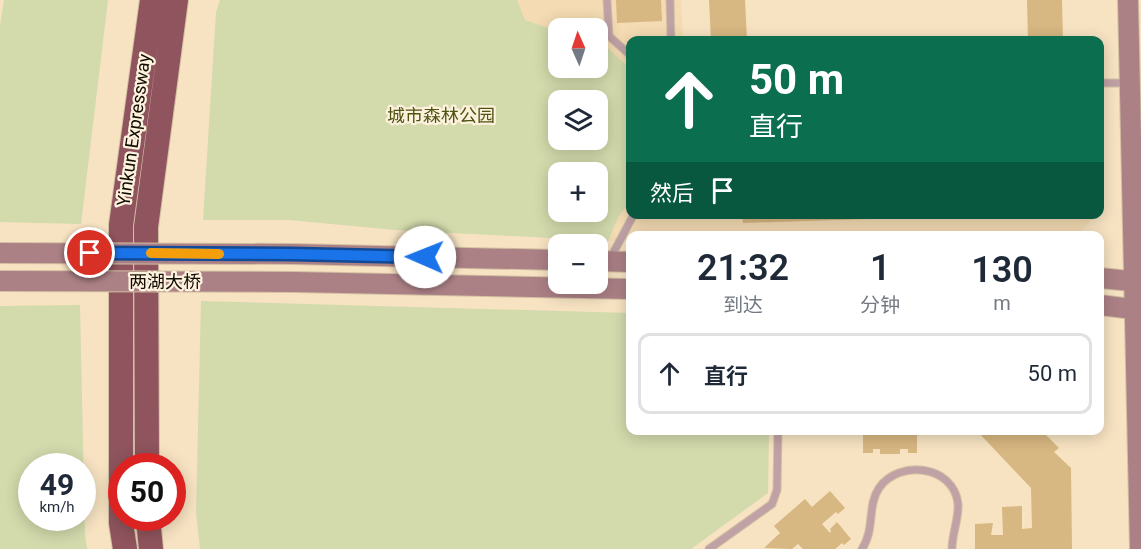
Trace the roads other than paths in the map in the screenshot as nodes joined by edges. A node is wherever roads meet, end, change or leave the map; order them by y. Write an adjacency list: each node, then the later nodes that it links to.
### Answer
1 (152, 0): 25 (highway, Yinkun Expressway)
2 (176, 0): 23 (highway, Yinkun Expressway)
3 (607, 0): 7 (lane)
4 (670, 0): 6 (lane)
5 (1128, 0): 8 (main road)
6 (671, 36)
7 (626, 51)
8 (1130, 82): 9 (lane); 18 (main road)
9 (1104, 83)
10 (631, 219): 12 (lane)
11 (0, 253): 13 (main road, bridge)
12 (608, 253)
13 (548, 260)
14 (608, 261): 15 (main road)
15 (626, 262)
16 (1104, 278): 18 (main road)
17 (0, 281): 19 (main road, 两湖大桥, bridge)
18 (1138, 281): 21 (main road)
19 (626, 289)
20 (1104, 305): 21 (main road)
21 (1138, 309): 30 (main road)
22 (778, 435): 27 (lane)
23 (147, 453)
24 (149, 531): 26 (highway)
25 (125, 549)
26 (151, 549)
27 (709, 549)
28 (862, 549): 29 (lane)
29 (952, 549)
30 (1140, 549)

